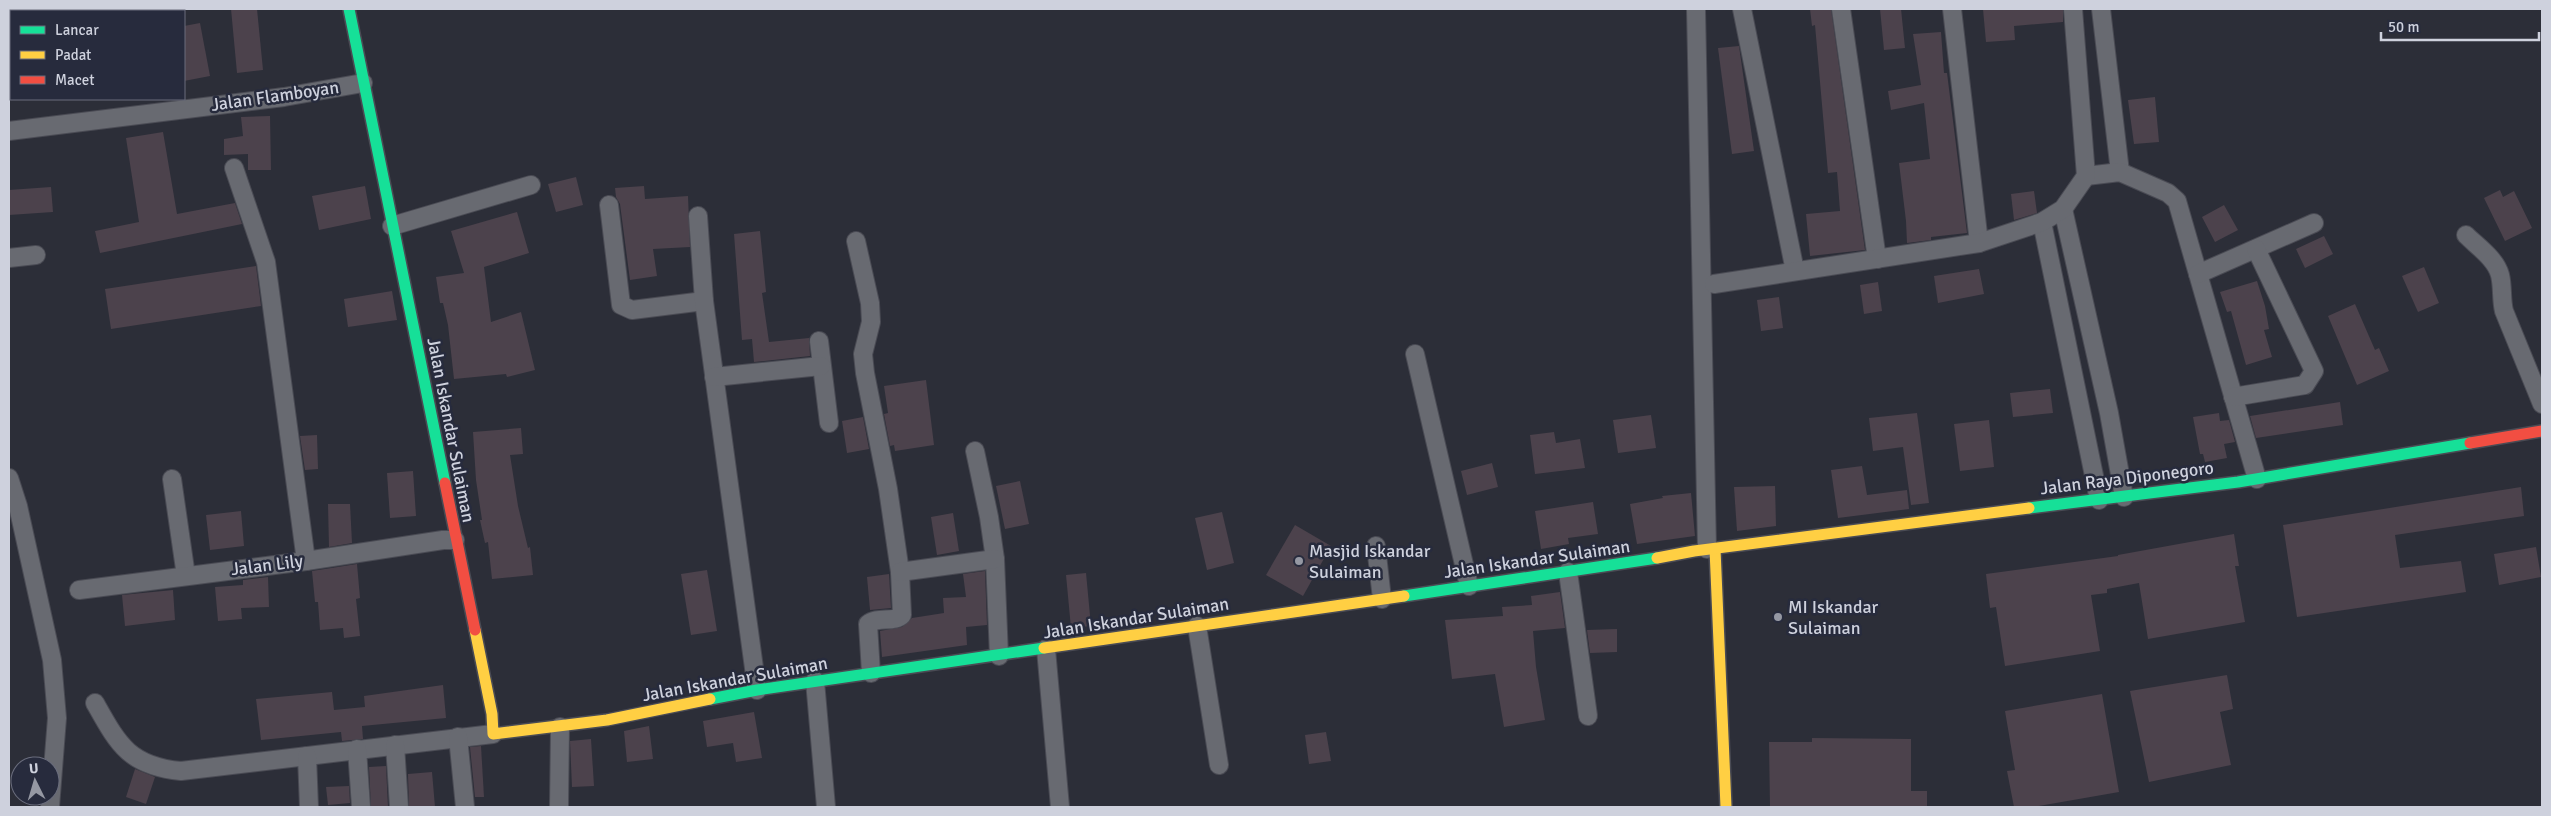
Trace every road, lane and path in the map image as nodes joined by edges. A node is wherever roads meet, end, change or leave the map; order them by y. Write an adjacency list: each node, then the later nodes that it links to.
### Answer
1 (349, 9): 8 (street, Jalan Iskandar Sulaiman)
2 (1696, 9): 49 (street)
3 (1742, 9): 29 (street)
4 (1841, 9): 28 (street)
5 (1952, 9): 22 (street)
6 (2073, 9): 12 (street)
7 (2101, 9): 11 (street)
8 (363, 83): 9 (street, Jalan Flamboyan); 19 (street, Jalan Iskandar Sulaiman)
9 (9, 131)
10 (234, 168): 51 (street)
11 (2120, 172): 12 (street); 30 (street)
12 (2086, 176): 15 (street)
13 (531, 185): 19 (street)
14 (609, 205): 32 (street)
15 (2063, 209): 17 (street); 24 (street)
16 (698, 216): 32 (street)
17 (2042, 222): 22 (street); 27 (street)
18 (2314, 223): 23 (street)
19 (392, 226): 47 (street, Jalan Iskandar Sulaiman)
20 (2466, 235): 38 (street)
21 (856, 242): 52 (street)
22 (1979, 243): 28 (street)
23 (2256, 249): 30 (street); 37 (street)
24 (2073, 252): 27 (street); 45 (street)
25 (36, 255): 26 (street)
26 (9, 258)
27 (2048, 258): 46 (street)
28 (1877, 259): 29 (street)
29 (1795, 271): 31 (street)
30 (2198, 274): 37 (street)
31 (1714, 284)
32 (704, 300): 36 (street)
33 (819, 341): 35 (street)
34 (1415, 354): 55 (street)
35 (821, 366): 36 (street); 39 (street)
36 (714, 377): 63 (street)
37 (2233, 396): 44 (street)
38 (2542, 404)
39 (829, 423)
40 (2542, 431): 44 (street, Jalan Raya Diponegoro)
41 (975, 451): 50 (street)
42 (9, 478): 73 (street)
43 (172, 479): 54 (street)
44 (2257, 479): 45 (street, Jalan Raya Diponegoro)
45 (2124, 497): 46 (street, Jalan Raya Diponegoro)
46 (2099, 500): 49 (street, Jalan Raya Diponegoro)
47 (455, 540): 51 (street, Jalan Lily); 67 (street, Jalan Iskandar Sulaiman)
48 (1376, 546): 57 (street)
49 (1711, 549): 53 (street, Jalan Iskandar Sulaiman); 81 (street)
50 (995, 559): 52 (street); 60 (street)
51 (306, 561): 54 (street, Jalan Lily)
52 (900, 572): 61 (street)
53 (1568, 572): 55 (street, Jalan Iskandar Sulaiman); 65 (street)
54 (186, 576): 56 (street, Jalan Lily)
55 (1469, 586): 57 (street, Jalan Iskandar Sulaiman)
56 (79, 590)
57 (1382, 599): 58 (street, Jalan Iskandar Sulaiman)
58 (1197, 626): 59 (street, Jalan Iskandar Sulaiman); 72 (street)
59 (1046, 649): 60 (street, Jalan Iskandar Sulaiman); 80 (street)
60 (999, 656): 61 (street, Jalan Iskandar Sulaiman)
61 (872, 673): 62 (street, Jalan Iskandar Sulaiman)
62 (815, 681): 63 (street, Jalan Iskandar Sulaiman); 79 (street)
63 (757, 690): 66 (street, Jalan Iskandar Sulaiman)
64 (95, 703): 71 (street)
65 (1588, 716)
66 (560, 727): 67 (street, Jalan Iskandar Sulaiman); 78 (street)
67 (493, 734): 68 (street)
68 (458, 737): 69 (street); 77 (street)
69 (394, 745): 70 (street); 76 (street)
70 (357, 749): 71 (street); 75 (street)
71 (307, 756): 74 (street)
72 (1219, 765)
73 (50, 807)
74 (309, 807)
75 (361, 807)
76 (399, 807)
77 (464, 807)
78 (559, 807)
79 (826, 807)
80 (1060, 807)
81 (1726, 807)

